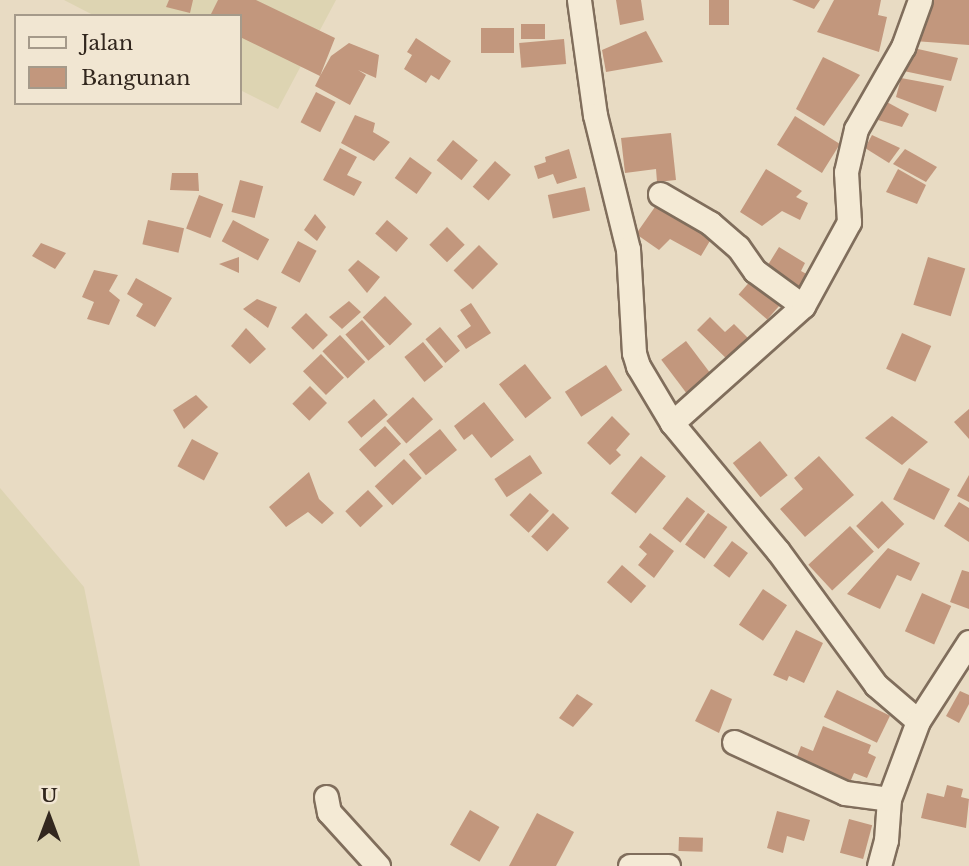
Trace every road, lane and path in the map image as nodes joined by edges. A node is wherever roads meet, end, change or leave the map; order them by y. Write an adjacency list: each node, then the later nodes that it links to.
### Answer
1 (579, 0): 5 (street)
2 (920, 0): 4 (street)
3 (660, 194): 4 (street)
4 (803, 306): 5 (street)
5 (672, 423): 7 (street)
6 (969, 642): 7 (street)
7 (918, 720): 10 (street)
8 (734, 742): 10 (street)
9 (326, 797): 11 (street)
10 (889, 799): 14 (street)
11 (378, 866)
12 (630, 866): 13 (street)
13 (668, 866)
14 (879, 866)

